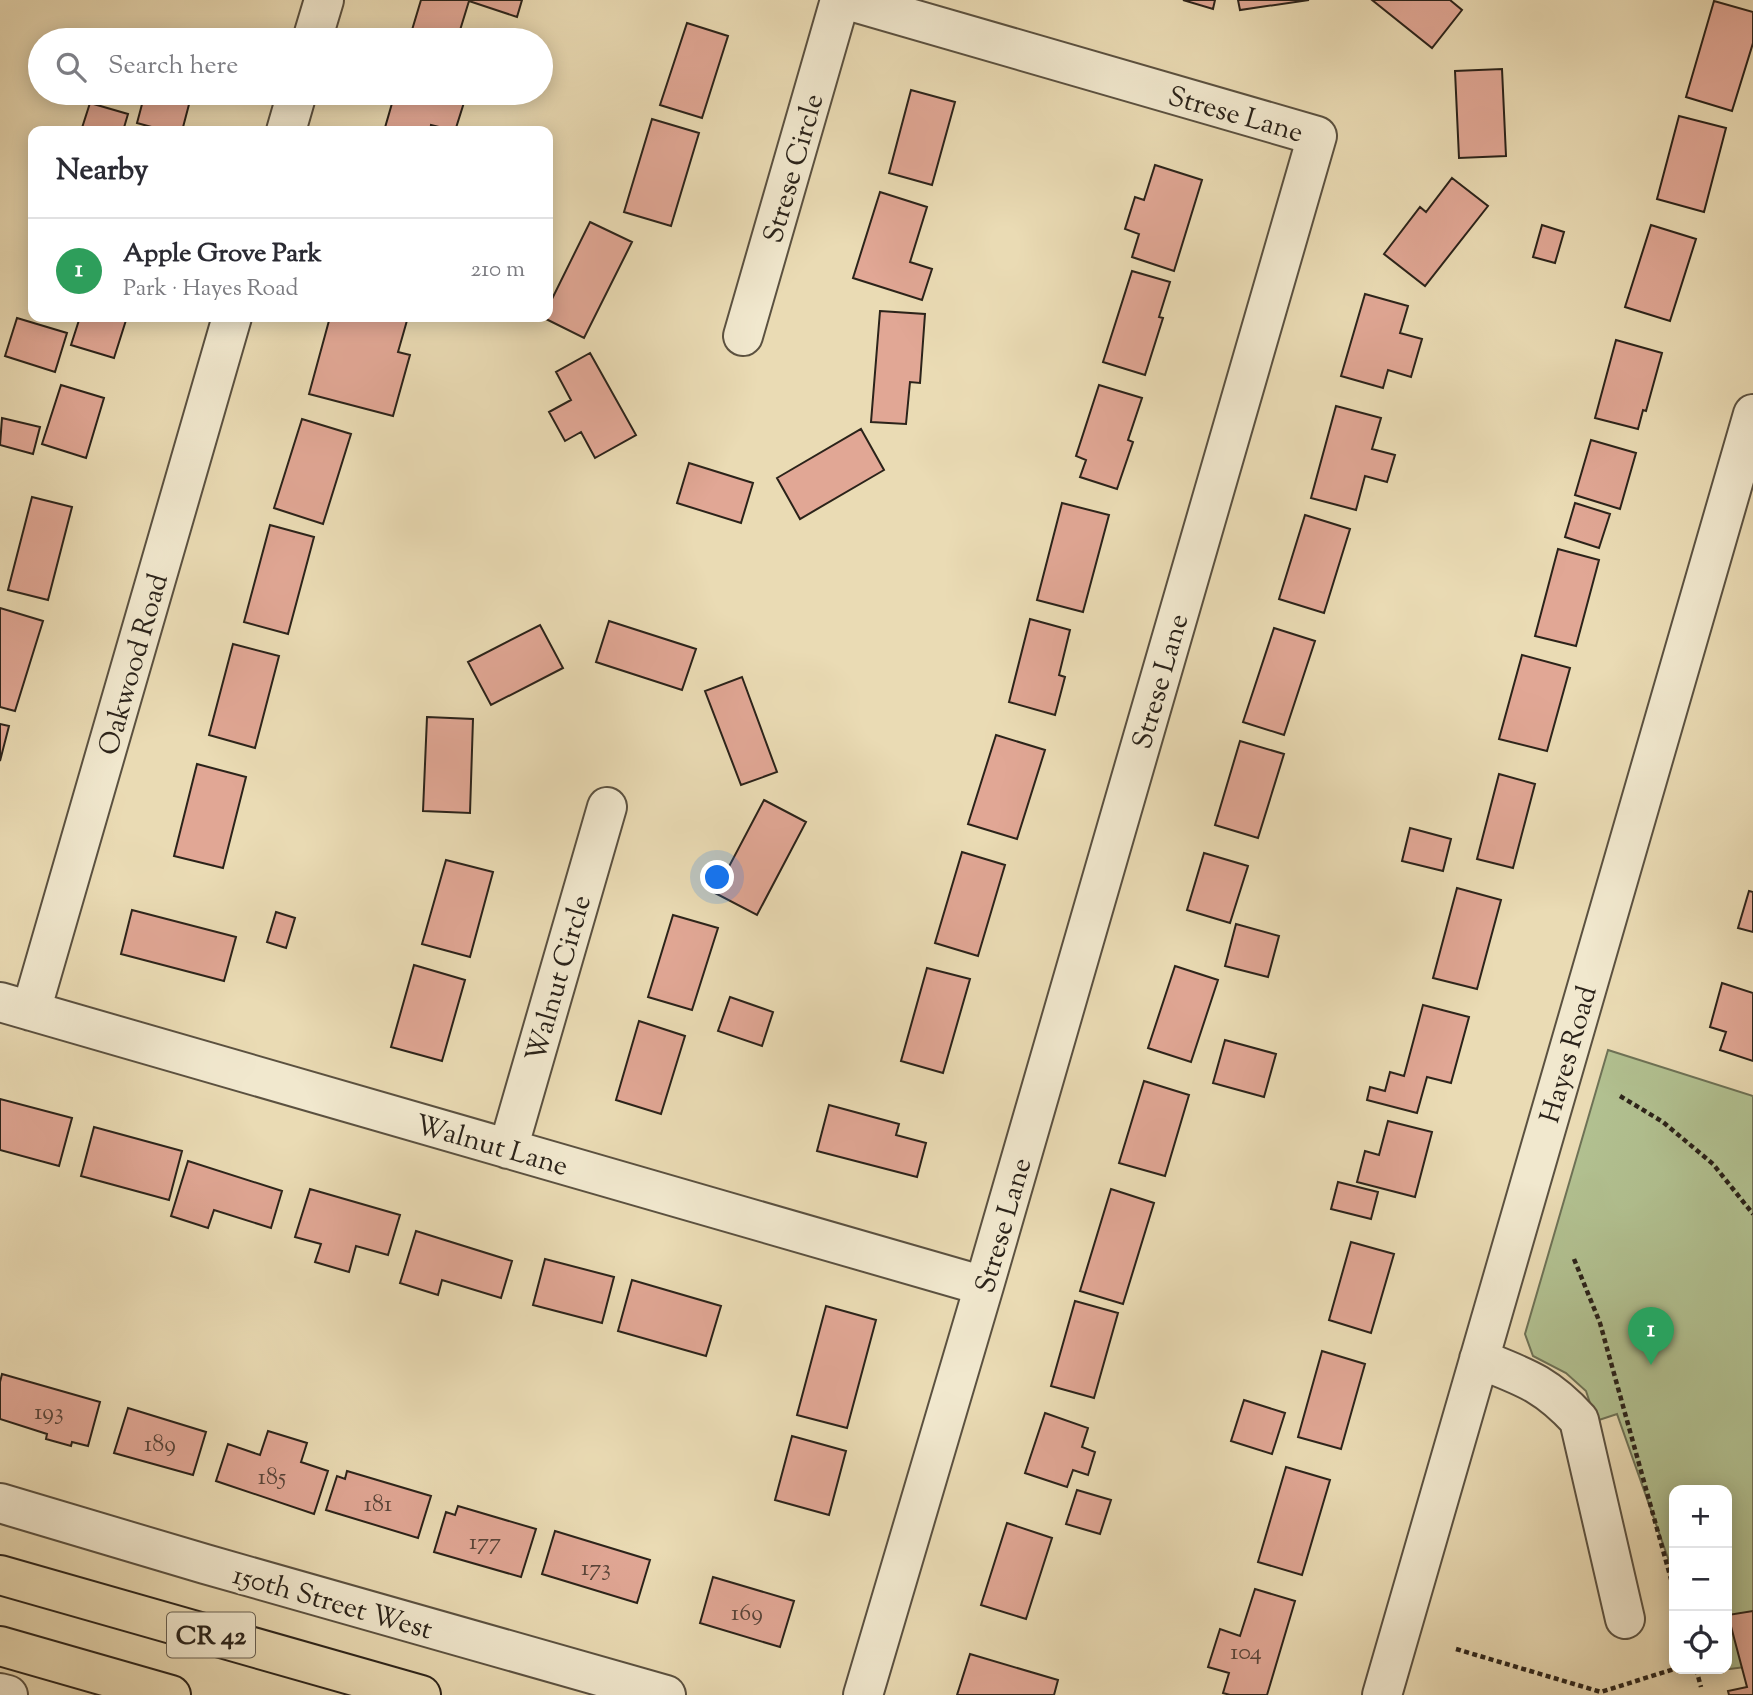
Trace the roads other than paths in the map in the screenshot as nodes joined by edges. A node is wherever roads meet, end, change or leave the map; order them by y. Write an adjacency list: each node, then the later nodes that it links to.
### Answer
1 (324, 0): 4 (street)
2 (840, 0): 8 (street, Strese Circle)
3 (847, 0): 13 (street, Strese Lane)
4 (316, 28)
5 (294, 105): 6 (street)
6 (287, 126)
7 (230, 322): 11 (street, Oakwood Road)
8 (743, 336)
9 (1753, 414): 14 (street, Hayes Road)
10 (607, 807): 12 (street, Walnut Circle)
11 (16, 1007): 12 (street, Walnut Lane)
12 (508, 1149): 13 (street, Walnut Lane)
13 (984, 1286): 24 (street, Strese Lane)
14 (1479, 1359): 17 (street); 25 (street, Hayes Road)
15 (0, 1503): 23 (street, 150th Street West)
16 (0, 1575): 22 (highway, CR 42)
17 (1625, 1619)
18 (0, 1646): 21 (highway, CR 42)
19 (0, 1693): 20 (street)
20 (8, 1695)
21 (172, 1695)
22 (421, 1695)
23 (666, 1695)
24 (863, 1695)
25 (1382, 1695)

